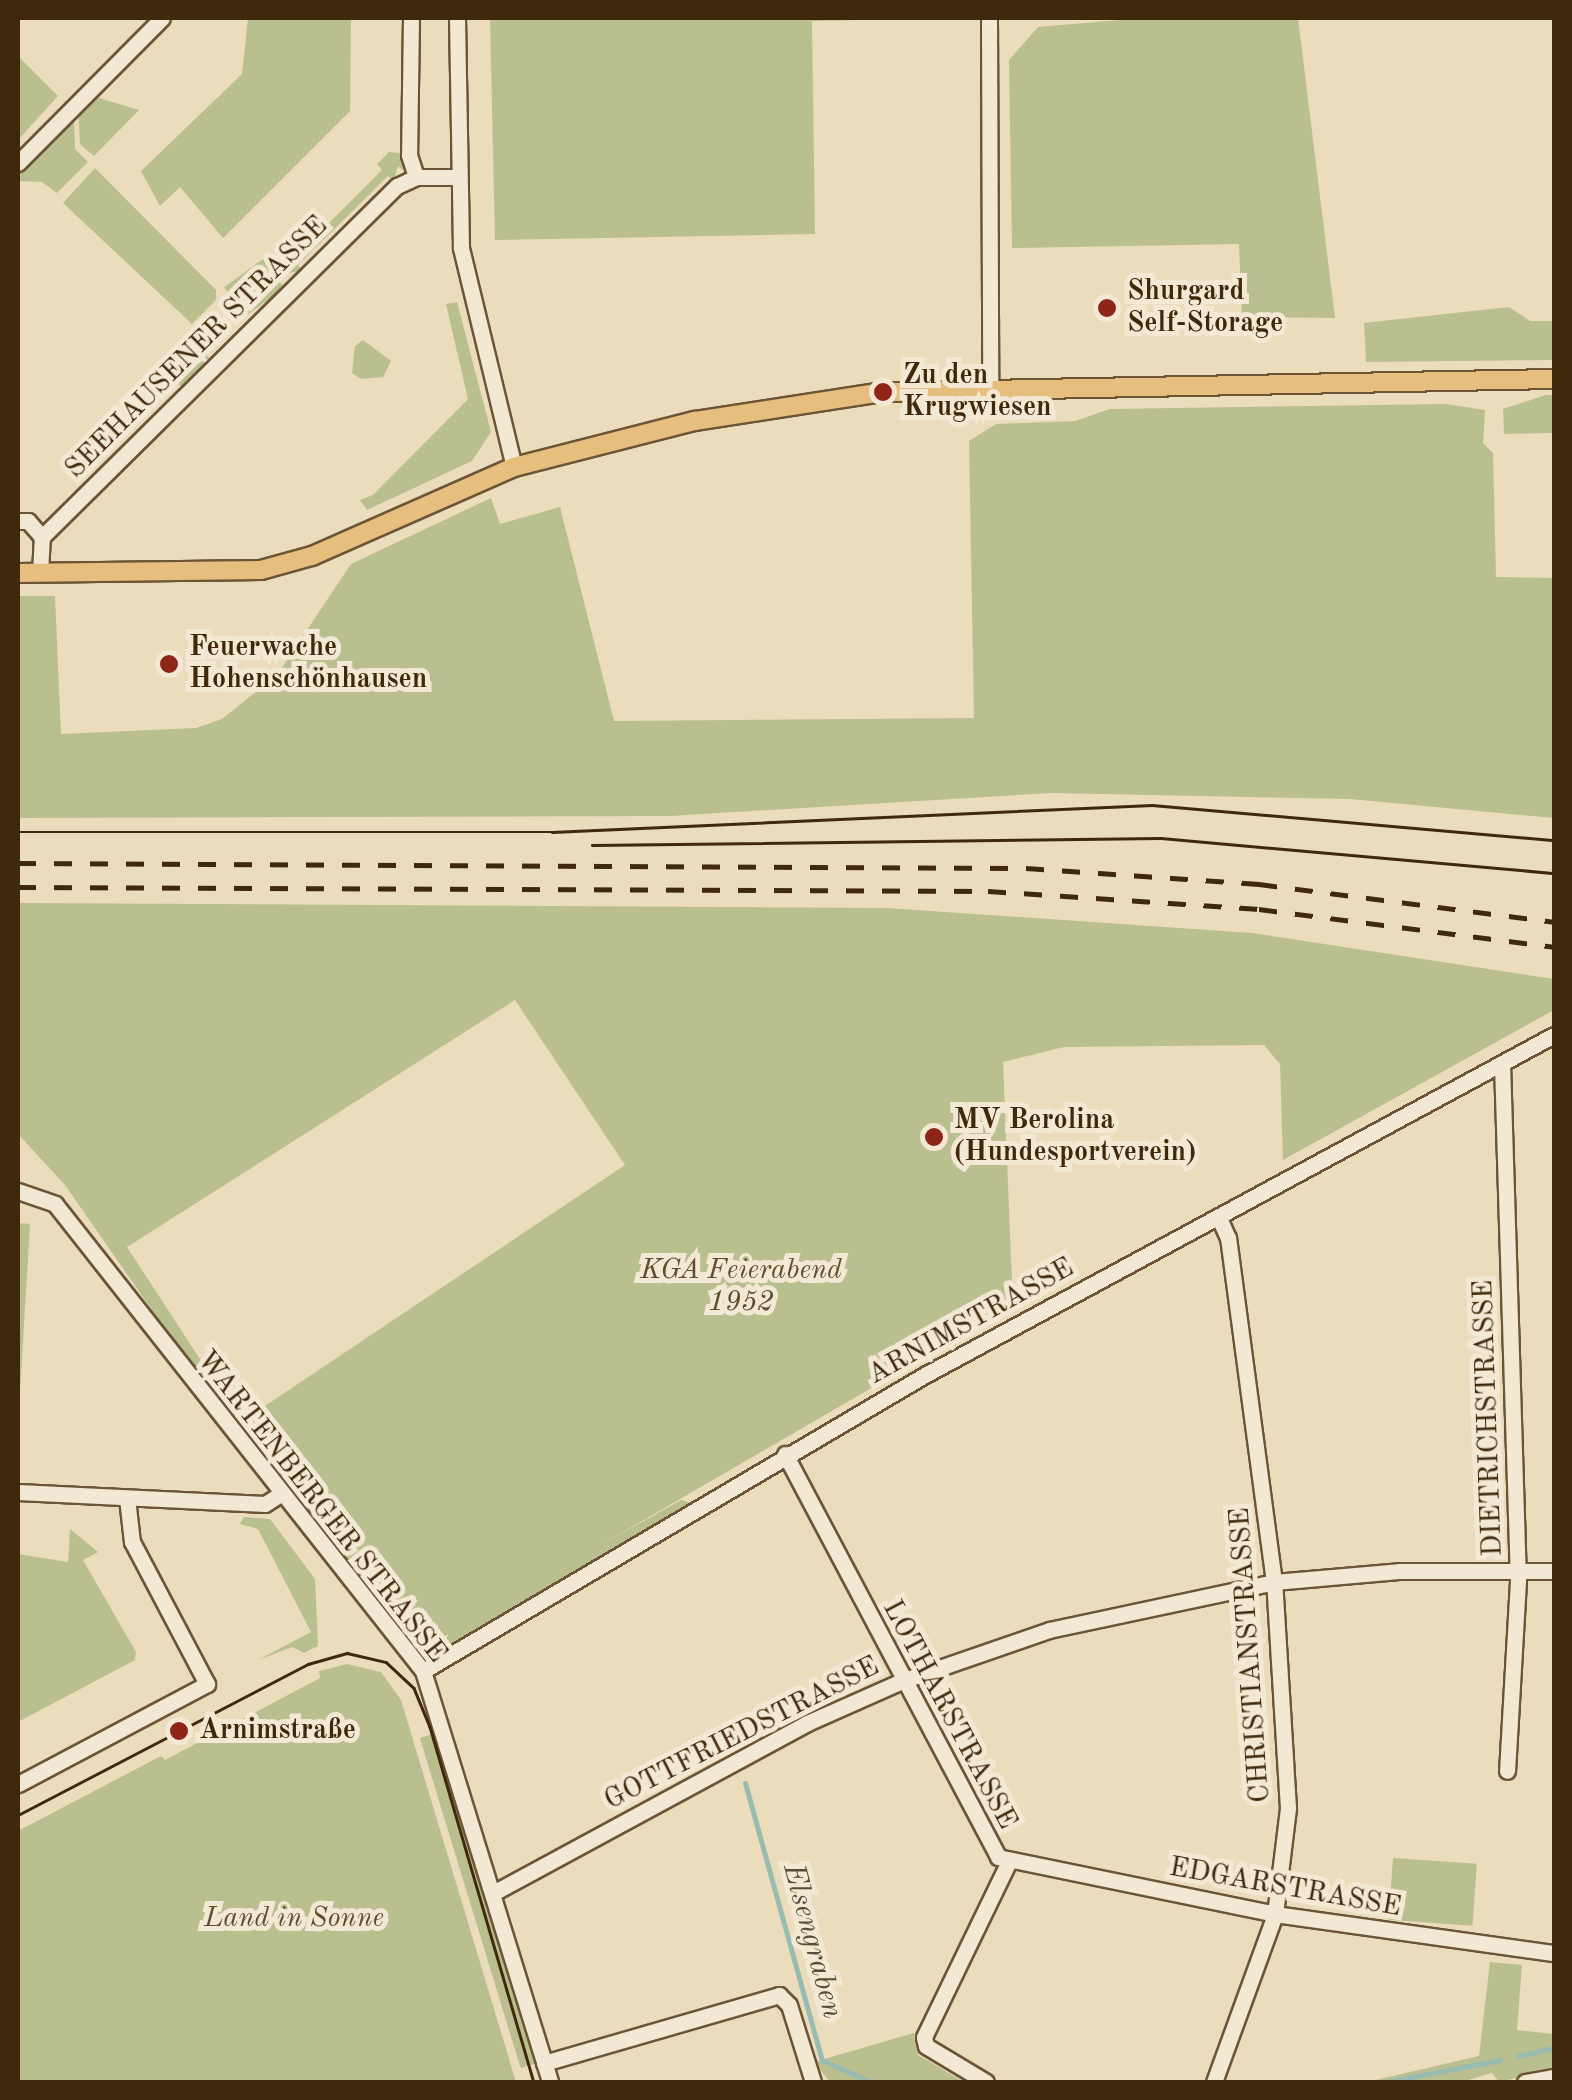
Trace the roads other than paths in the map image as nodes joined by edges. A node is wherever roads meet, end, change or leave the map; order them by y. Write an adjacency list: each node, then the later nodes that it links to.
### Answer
1 (162, 18): 5 (street)
2 (411, 18): 6 (street)
3 (456, 18): 7 (street)
4 (990, 18): 9 (street)
5 (18, 163)
6 (416, 177): 7 (street); 12 (street, SEEHAUSENER STRASSE)
7 (457, 177): 10 (street)
8 (1554, 380): 9 (main road)
9 (990, 387): 10 (main road)
10 (514, 467): 13 (main road)
11 (18, 520): 12 (street)
12 (42, 536): 13 (street)
13 (40, 572): 14 (main road)
14 (18, 573)
15 (1554, 1035): 16 (street, ARNIMSTRASSE)
16 (1502, 1063): 18 (street, ARNIMSTRASSE); 23 (street, DIETRICHSTRASSE)
17 (18, 1191): 21 (street, WARTENBERGER STRASSE)
18 (1218, 1216): 19 (street, ARNIMSTRASSE); 25 (street, CHRISTIANSTRASSE)
19 (785, 1454): 26 (street, ARNIMSTRASSE); 27 (street, LOTHARSTRASSE)
20 (18, 1492): 22 (street)
21 (280, 1495): 22 (street); 26 (street, WARTENBERGER STRASSE)
22 (127, 1498): 29 (street)
23 (1518, 1571): 24 (street, GOTTFRIEDSTRASSE); 25 (street, GOTTFRIEDSTRASSE); 28 (street, DIETRICHSTRASSE)
24 (1554, 1571)
25 (1274, 1582): 27 (street, GOTTFRIEDSTRASSE); 32 (street, CHRISTIANSTRASSE)
26 (423, 1671): 31 (street, WARTENBERGER STRASSE)
27 (902, 1681): 30 (street, LOTHARSTRASSE); 31 (street, GOTTFRIEDSTRASSE)
28 (1507, 1771)
29 (18, 1784)
30 (1010, 1861): 32 (street, EDGARSTRASSE); 38 (street, LOTHARSTRASSE)
31 (493, 1893): 34 (street, WARTENBERGER STRASSE)
32 (1275, 1914): 33 (street, EDGARSTRASSE); 39 (street, CHRISTIANSTRASSE)
33 (1554, 1953)
34 (544, 2063): 36 (street, WARTENBERGER STRASSE); 37 (street)
35 (1554, 2077): 40 (street)
36 (550, 2082)
37 (813, 2082)
38 (986, 2082)
39 (1214, 2082)
40 (1525, 2082)

